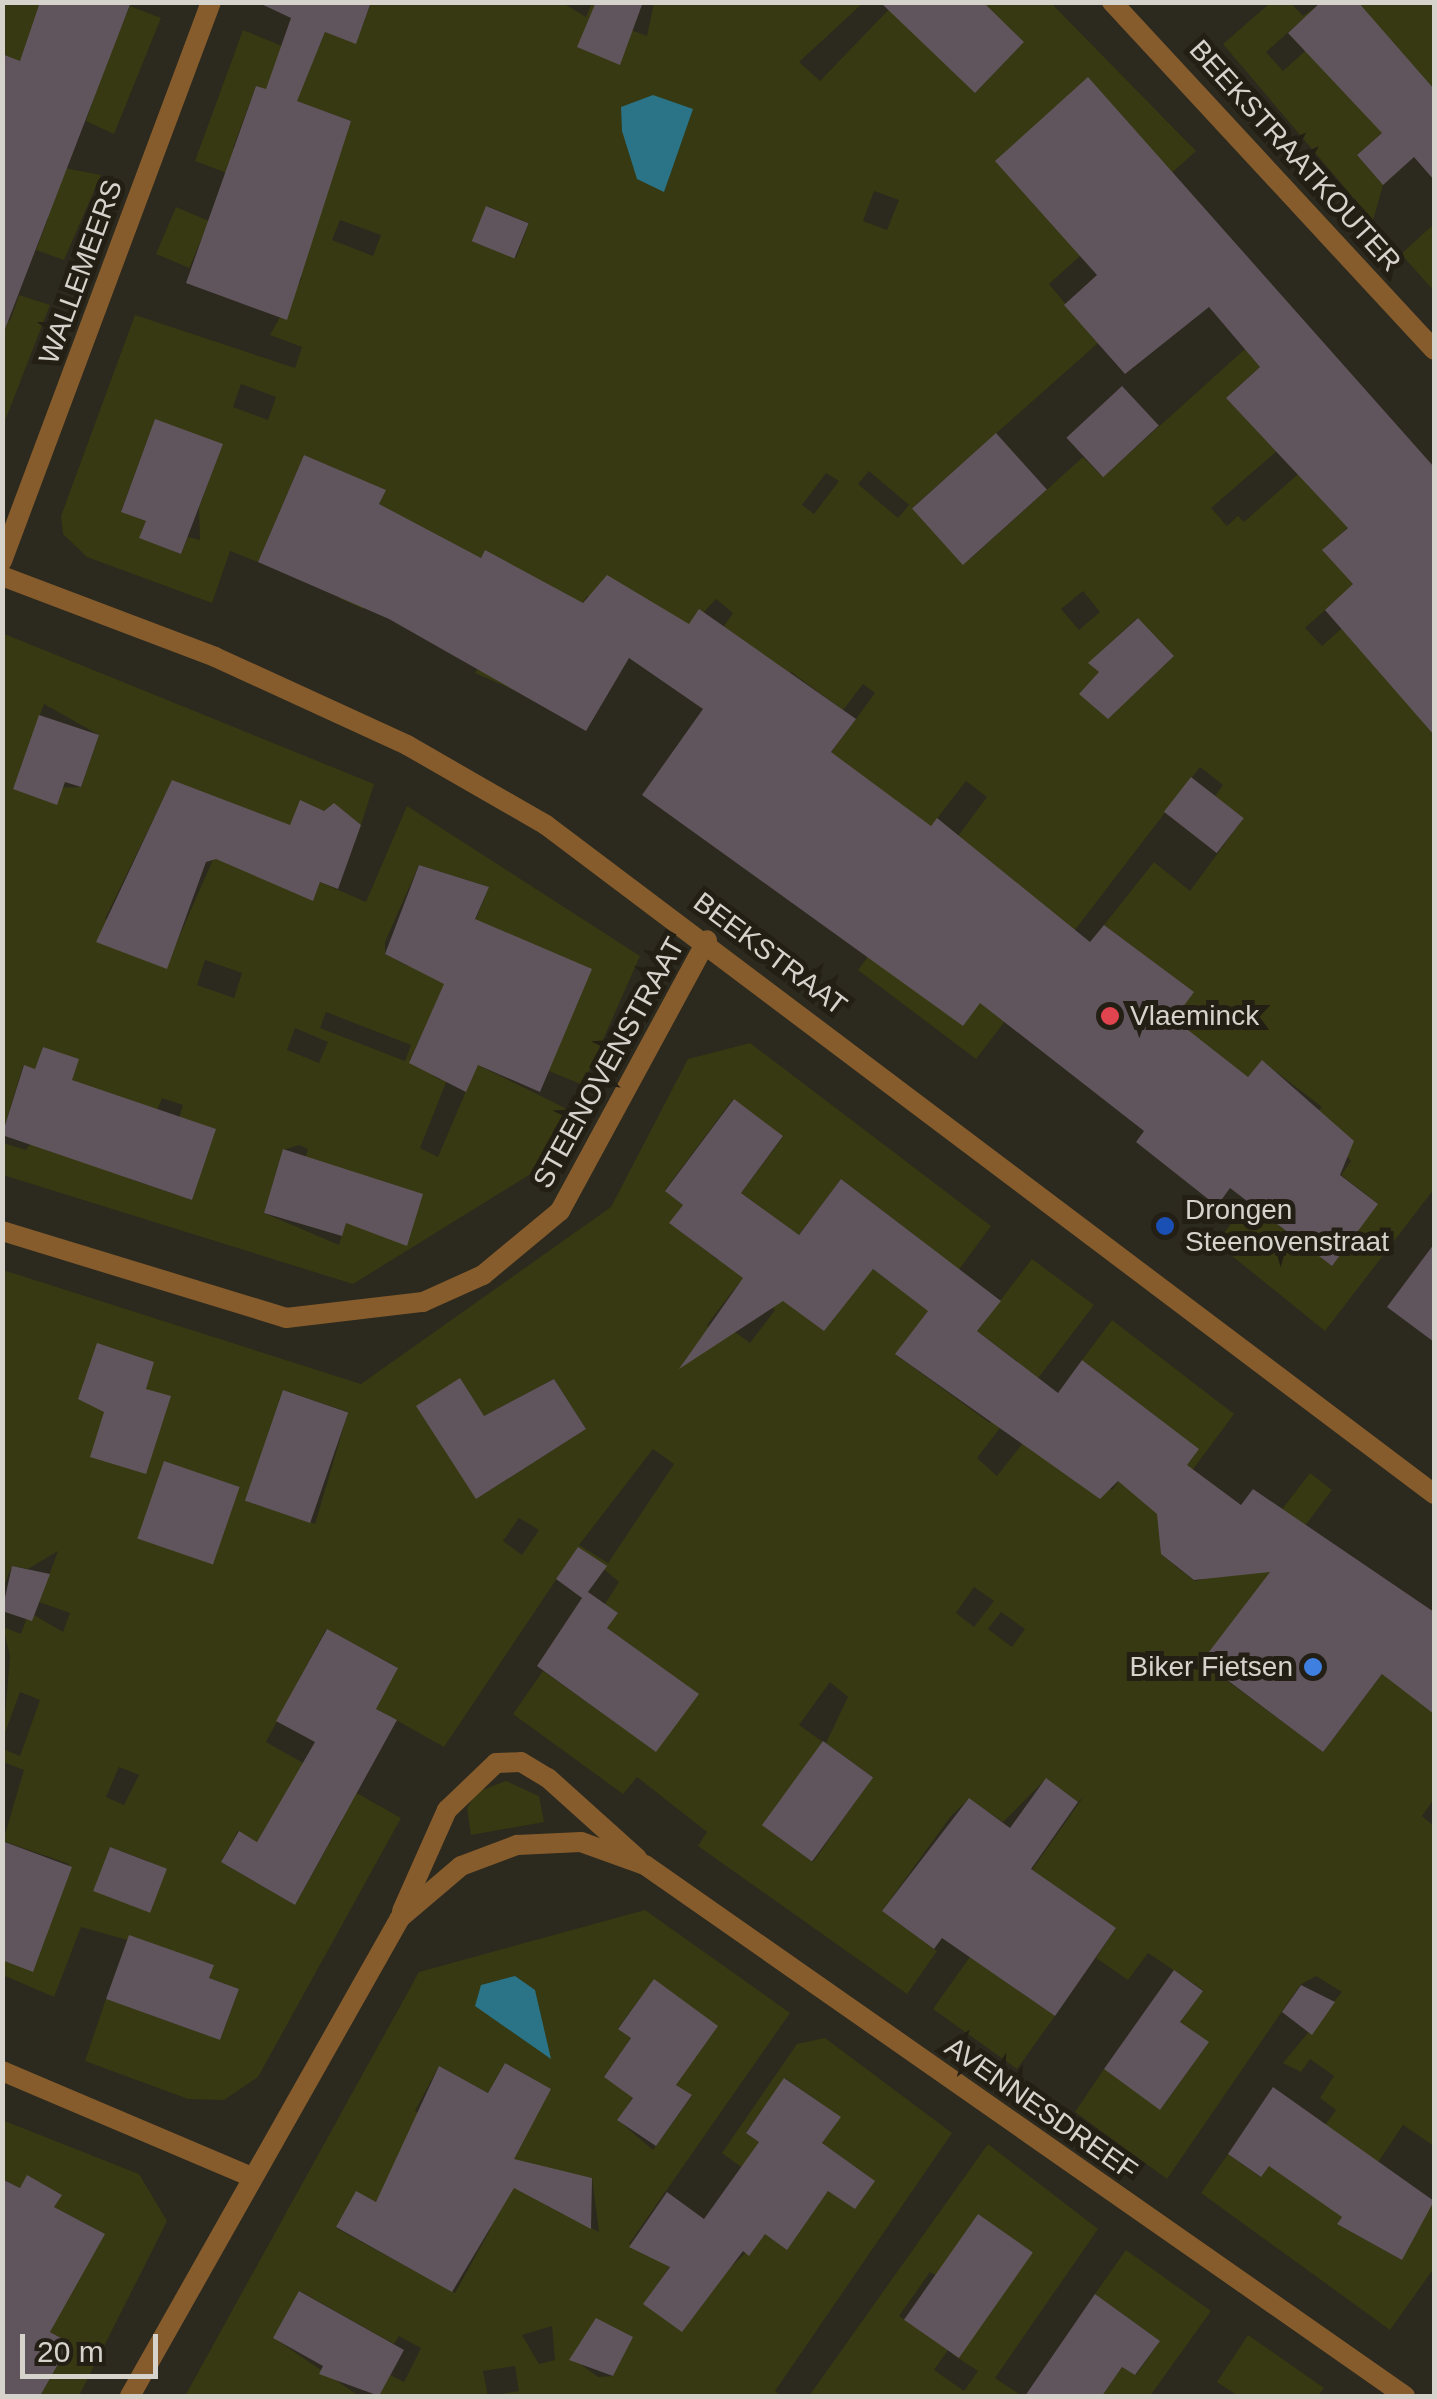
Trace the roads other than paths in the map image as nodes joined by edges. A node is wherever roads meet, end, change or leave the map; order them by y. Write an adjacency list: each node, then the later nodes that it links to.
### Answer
1 (211, 2): 4 (street, WALLEMEERS)
2 (1112, 2): 3 (street, BEEKSTRAATKOUTER)
3 (1434, 350)
4 (2, 561)
5 (2, 576): 6 (street, BEEKSTRAAT)
6 (707, 940): 7 (street, STEENOVENSTRAAT); 8 (street, BEEKSTRAAT)
7 (2, 1231)
8 (1434, 1494)
9 (645, 1865): 10 (street, AVENNESDREEF); 10 (street, AVENNESDREEF); 14 (street, AVENNESDREEF)
10 (400, 1918): 12 (street, AVENNESDREEF)
11 (2, 2071): 12 (street)
12 (252, 2177): 13 (street, AVENNESDREEF)
13 (130, 2396)
14 (1405, 2396)

